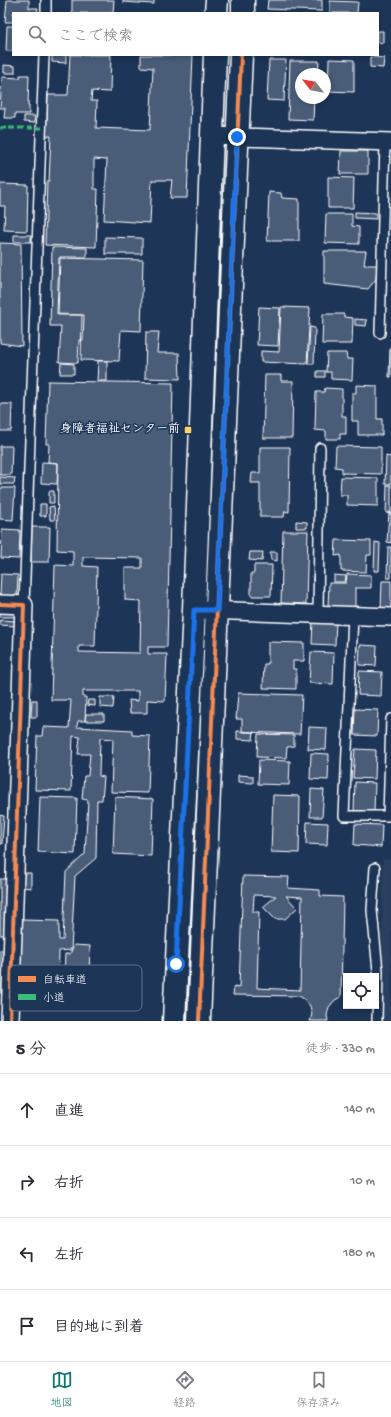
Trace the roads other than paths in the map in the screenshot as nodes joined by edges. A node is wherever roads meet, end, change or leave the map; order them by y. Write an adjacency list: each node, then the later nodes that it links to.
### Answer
1 (46, 0): 4 (lane)
2 (217, 0): 5 (street)
3 (243, 0): 6 (street)
4 (46, 12)
5 (216, 12)
6 (243, 12)
7 (44, 56): 16 (lane)
8 (214, 56): 10 (street)
9 (241, 56): 11 (street)
10 (212, 136): 11 (street); 17 (street)
11 (237, 137): 12 (street); 18 (street)
12 (388, 142): 13 (lane)
13 (380, 333)
14 (320, 448): 19 (lane)
15 (0, 604): 16 (street)
16 (24, 605): 24 (street)
17 (194, 610): 18 (street); 27 (street)
18 (217, 610): 19 (street); 28 (street)
19 (318, 615): 20 (street)
20 (353, 616): 21 (street); 22 (lane)
21 (391, 617)
22 (391, 719)
23 (375, 868): 29 (lane)
24 (12, 965)
25 (10, 1011): 26 (street)
26 (10, 1021)
27 (174, 1021)
28 (199, 1021)
29 (377, 1021)

